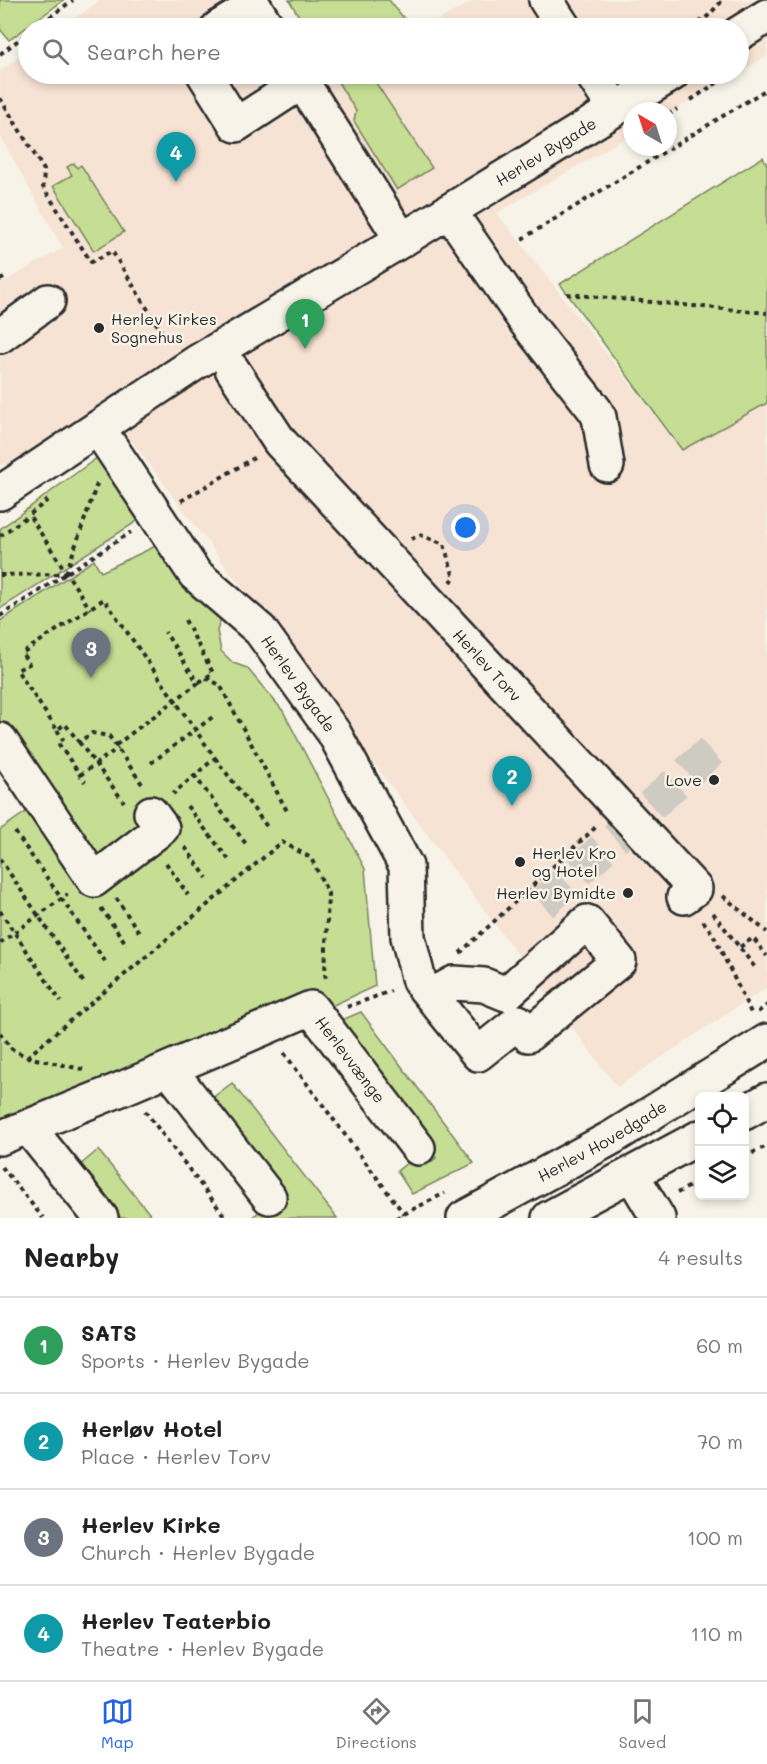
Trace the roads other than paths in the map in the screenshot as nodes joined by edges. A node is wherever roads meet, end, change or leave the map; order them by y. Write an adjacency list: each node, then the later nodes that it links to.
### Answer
1 (546, 0): 5 (street)
2 (767, 16): 6 (street)
3 (234, 18): 4 (street)
4 (262, 18)
5 (558, 18)
6 (749, 27)
7 (210, 84): 8 (street)
8 (292, 84)
9 (304, 84): 14 (street)
10 (598, 84): 12 (street)
11 (655, 84): 12 (street, Herlev Bygade)
12 (614, 108): 13 (street, Herlev Bygade)
13 (448, 211): 14 (street, Herlev Bygade); 19 (street)
14 (402, 240): 18 (street, Herlev Bygade)
15 (48, 302): 16 (street)
16 (0, 336)
17 (232, 369): 23 (street, Herlev Torv)
18 (105, 440): 20 (street, Herlev Bygade); 24 (street, Herlev Bygade)
19 (607, 465)
20 (0, 493)
21 (0, 740): 22 (street)
22 (153, 820)
23 (689, 893)
24 (425, 988): 24 (street)
25 (754, 1026): 34 (street, Herlev Hovedgade)
26 (169, 1069): 29 (street, Herlevvænge); 31 (street, Herlevvænge); 33 (street)
27 (767, 1100): 28 (street)
28 (749, 1110)
29 (14, 1132): 35 (street, Herlevvænge)
30 (695, 1139): 32 (street)
31 (417, 1148)
32 (632, 1175): 36 (street); 37 (street)
33 (269, 1197)
34 (455, 1205)
35 (101, 1218)
36 (549, 1218)
37 (658, 1218)

